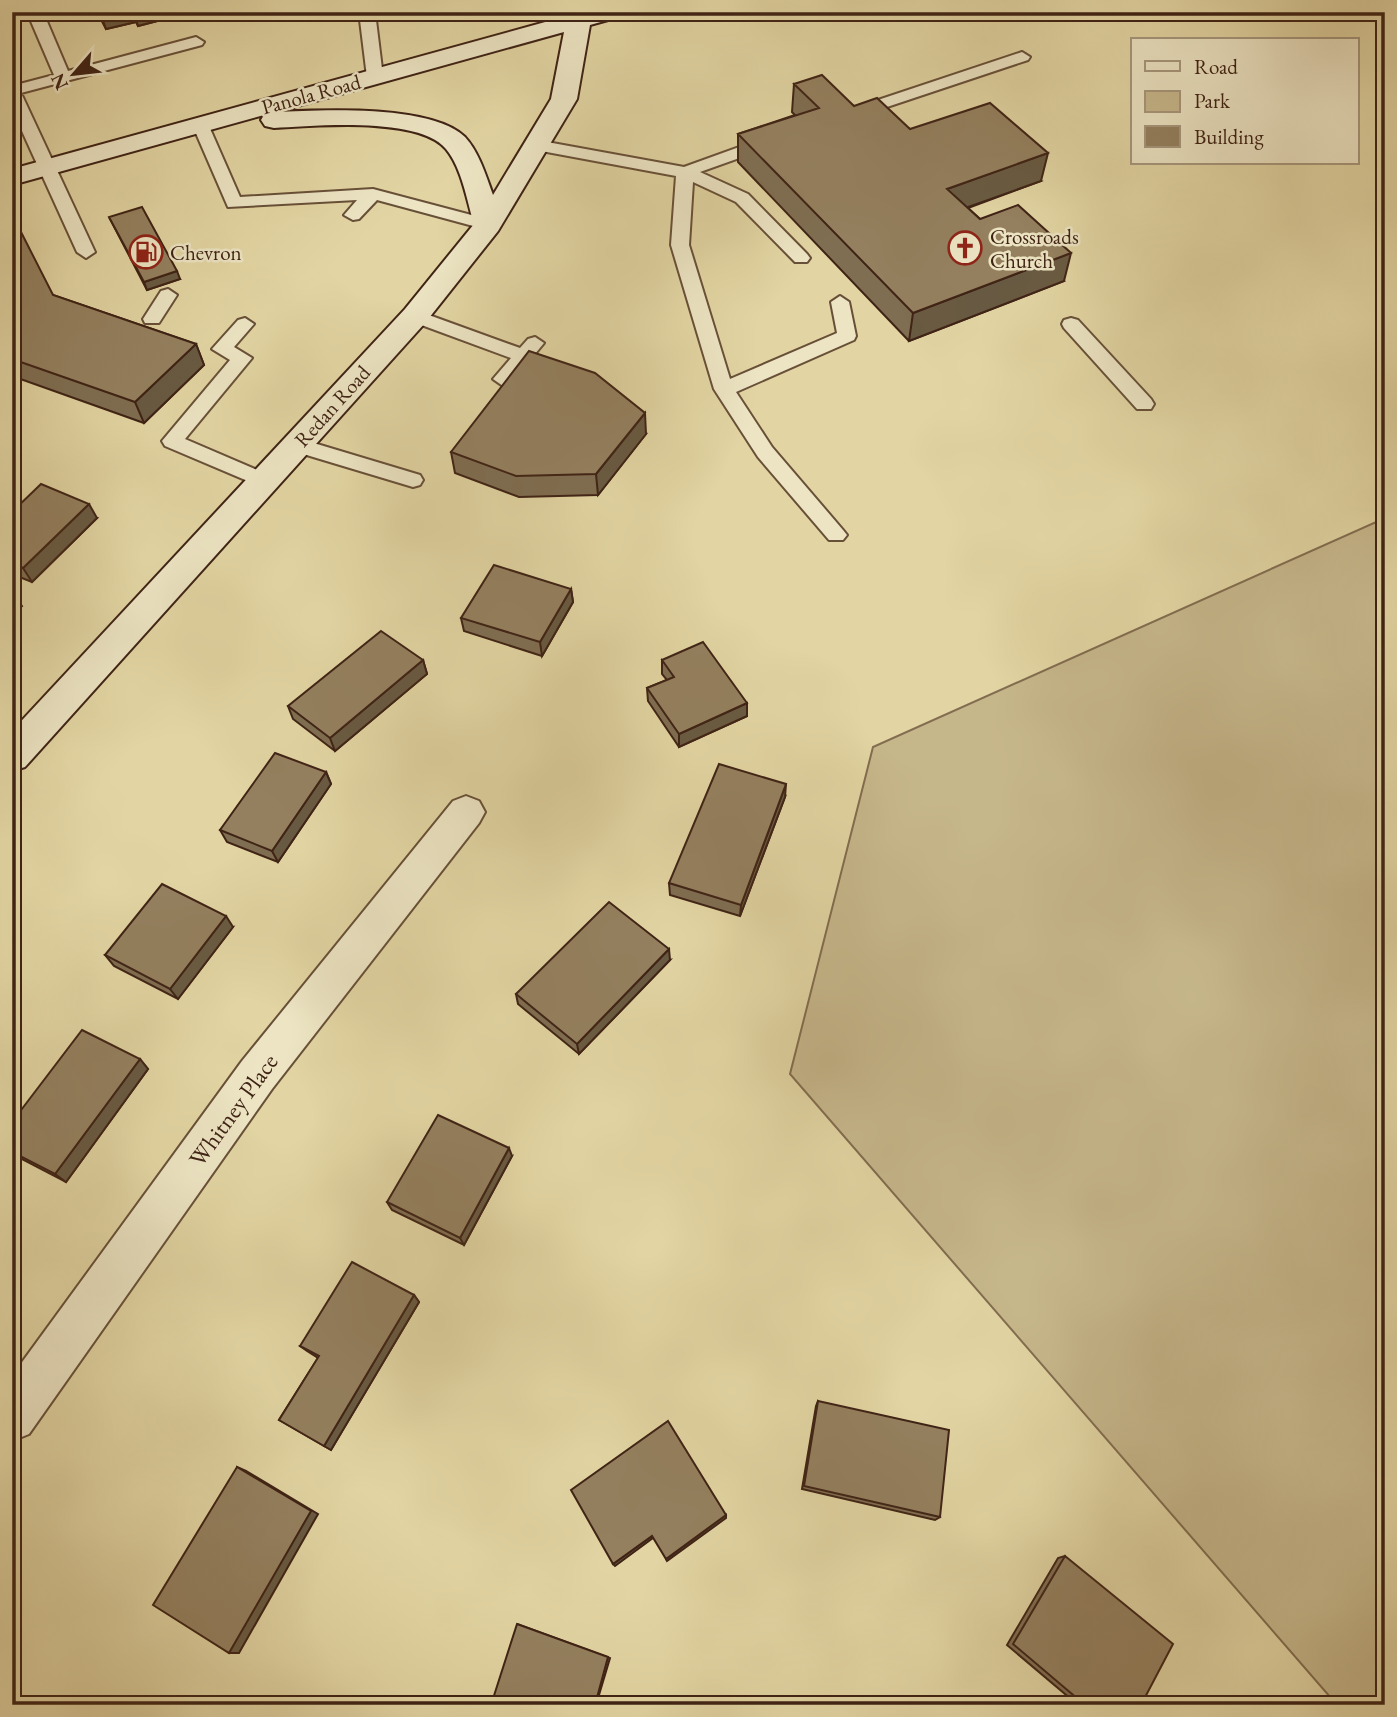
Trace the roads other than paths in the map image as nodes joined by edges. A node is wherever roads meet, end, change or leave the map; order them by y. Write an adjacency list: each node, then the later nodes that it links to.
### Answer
1 (35, 12): 8 (lane)
2 (367, 12): 7 (lane)
3 (610, 12): 4 (main road, Panola Road)
4 (581, 16): 7 (main road, Panola Road); 12 (main road, Redan Road)
5 (196, 43): 8 (lane)
6 (1022, 57): 9 (lane)
7 (375, 77): 10 (main road, Panola Road)
8 (63, 78): 13 (lane)
9 (830, 121)
10 (204, 123): 13 (main road, Panola Road); 16 (lane); 18 (main road)
11 (778, 138): 14 (lane)
12 (536, 145): 14 (lane); 18 (main road, Redan Road)
13 (48, 167): 15 (main road, Panola Road); 19 (lane)
14 (685, 172): 20 (lane); 28 (lane)
15 (12, 177)
16 (373, 194): 17 (lane); 18 (lane)
17 (353, 215)
18 (488, 225): 23 (main road, Redan Road)
19 (86, 252)
20 (801, 258)
21 (168, 295): 24 (lane)
22 (840, 302): 28 (lane)
23 (415, 316): 27 (lane); 30 (main road, Redan Road)
24 (152, 319)
25 (245, 324): 32 (lane)
26 (1071, 324): 29 (lane)
27 (503, 379)
28 (724, 389): 33 (lane)
29 (1144, 404)
30 (297, 444): 31 (lane); 32 (main road, Redan Road)
31 (413, 480)
32 (264, 481): 34 (main road, Redan Road)
33 (835, 535)
34 (12, 756)
35 (466, 812): 36 (main road, Whitney Place)
36 (12, 1417)

